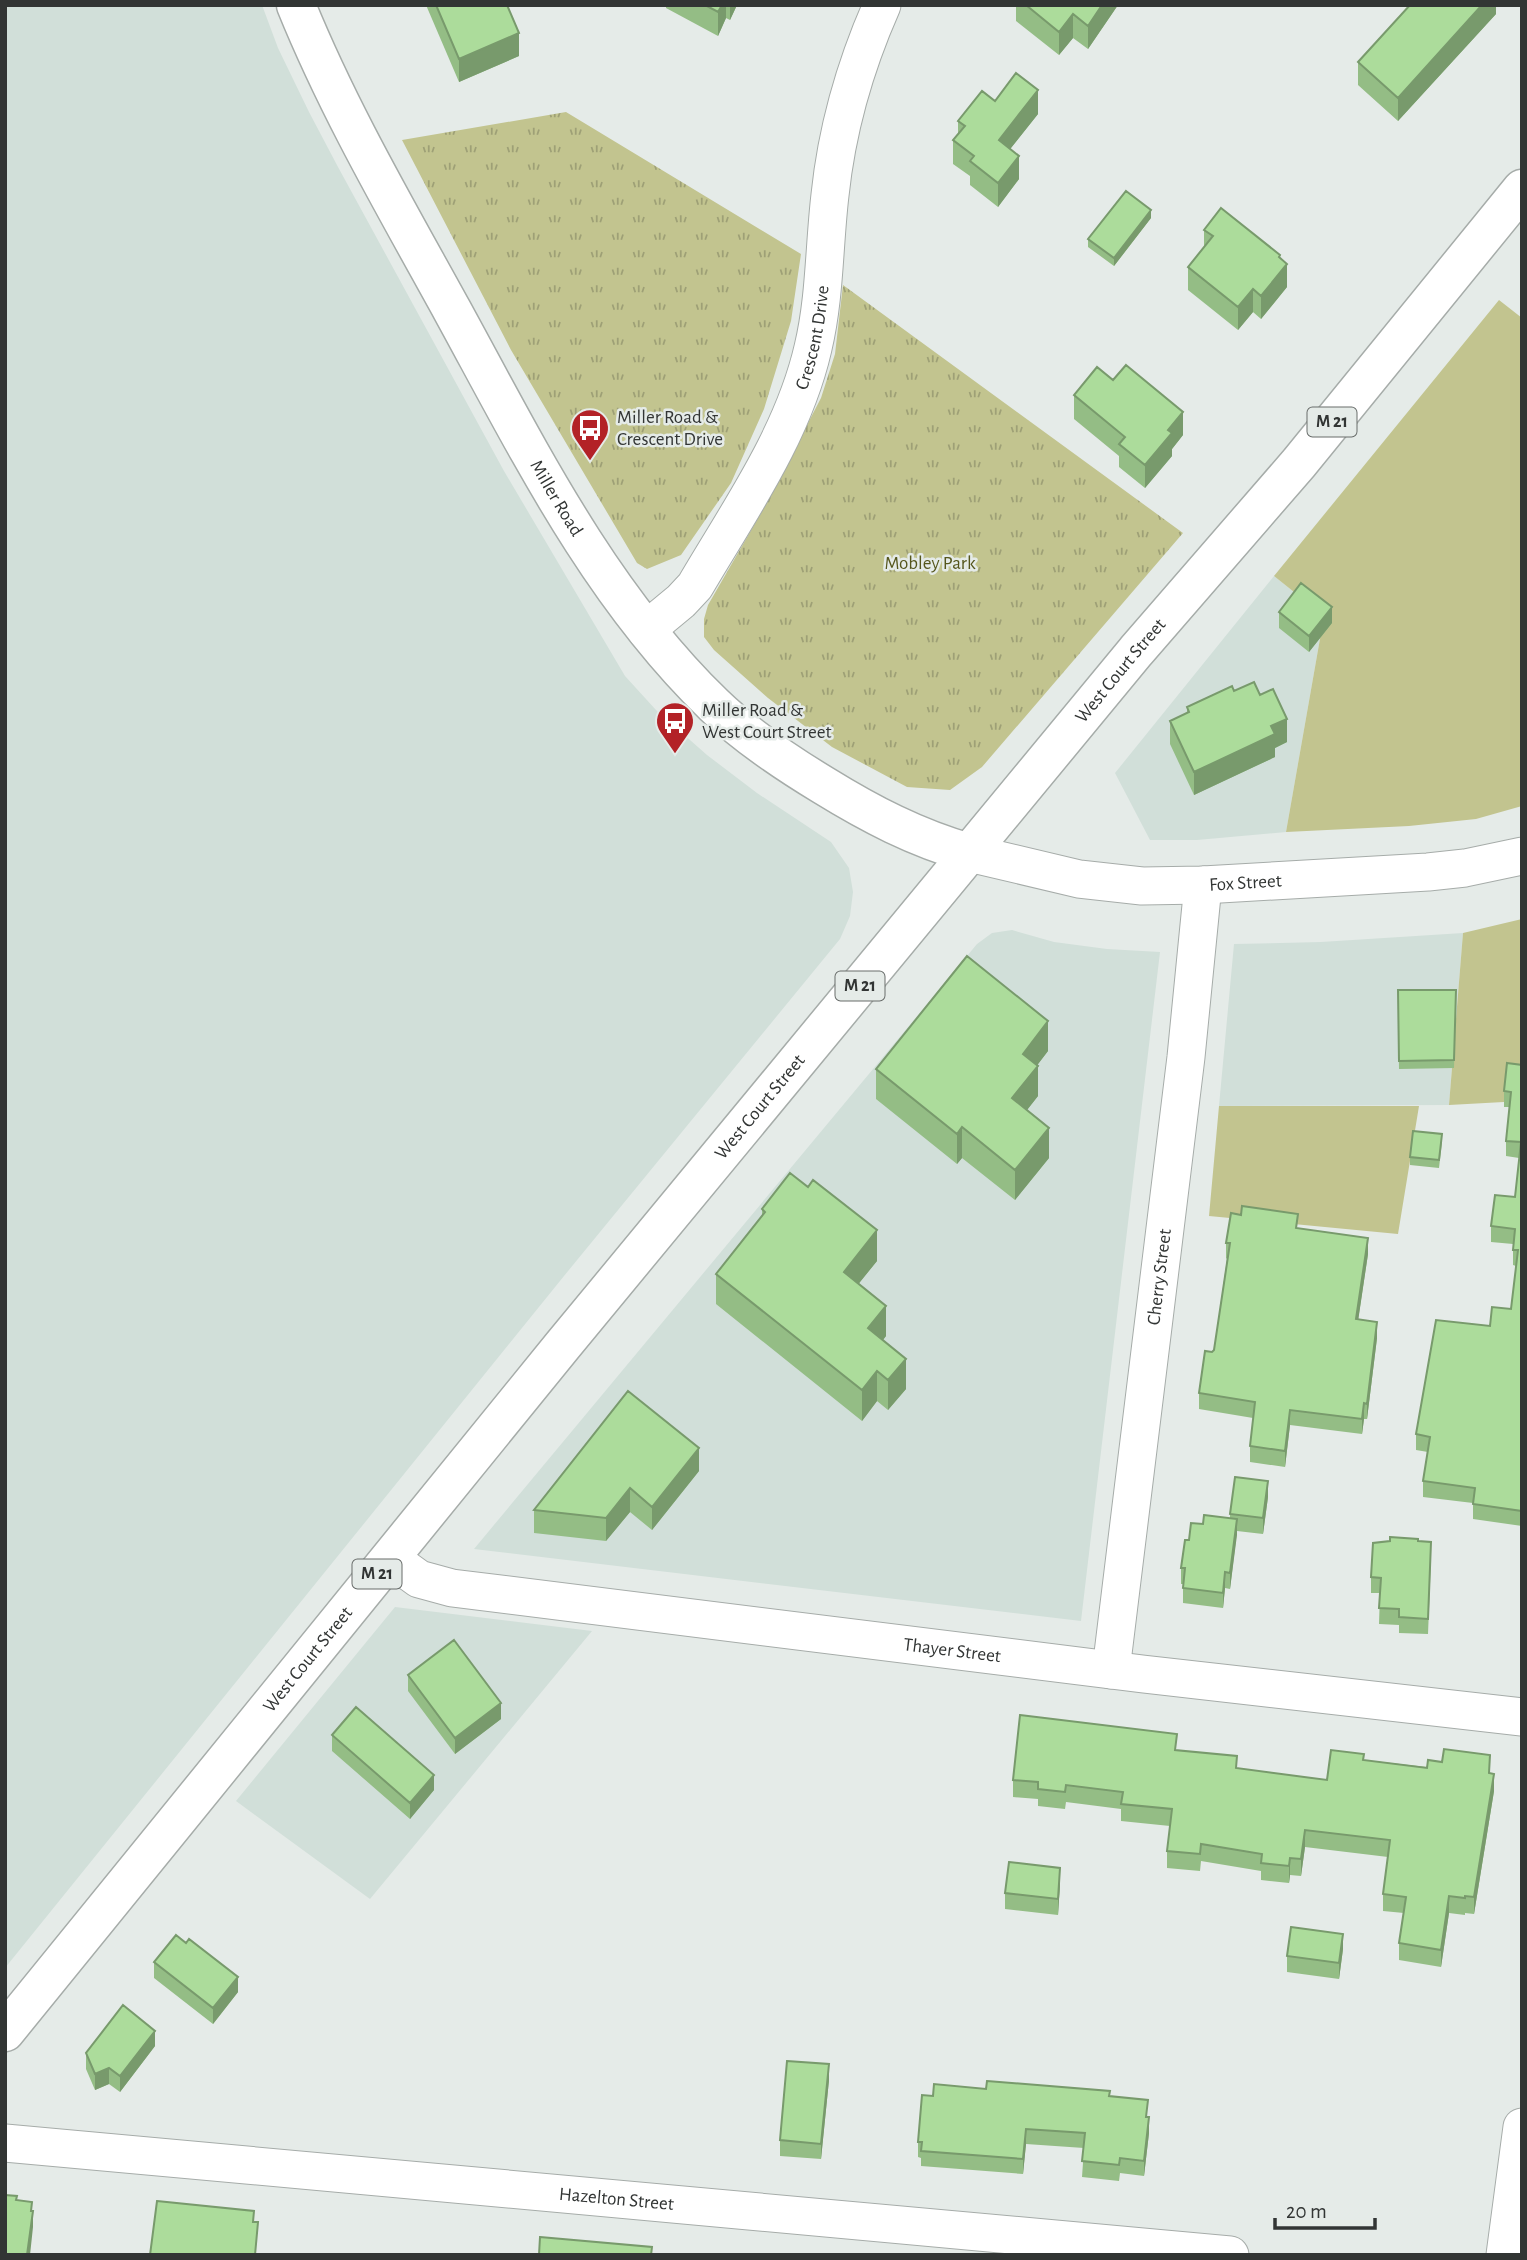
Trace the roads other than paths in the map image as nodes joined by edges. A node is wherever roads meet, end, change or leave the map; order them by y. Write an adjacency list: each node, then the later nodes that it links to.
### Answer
1 (296, 5): 4 (main road, Miller Road)
2 (882, 5): 4 (street, Crescent Drive)
3 (1522, 189): 5 (main road, West Court Street / M 21)
4 (646, 630): 5 (main road, Miller Road)
5 (970, 853): 7 (street, Fox Street); 8 (main road, West Court Street / M 21)
6 (1522, 856): 7 (street, Fox Street)
7 (1203, 885): 9 (street, Cherry Street)
8 (390, 1558): 9 (street, Thayer Street); 11 (main road, West Court Street / M 21)
9 (1111, 1670): 10 (street, Thayer Street)
10 (1522, 1717)
11 (5, 2032)
12 (1522, 2127): 15 (street)
13 (5, 2143): 14 (street, Hazelton Street)
14 (1230, 2255)
15 (1505, 2255)

